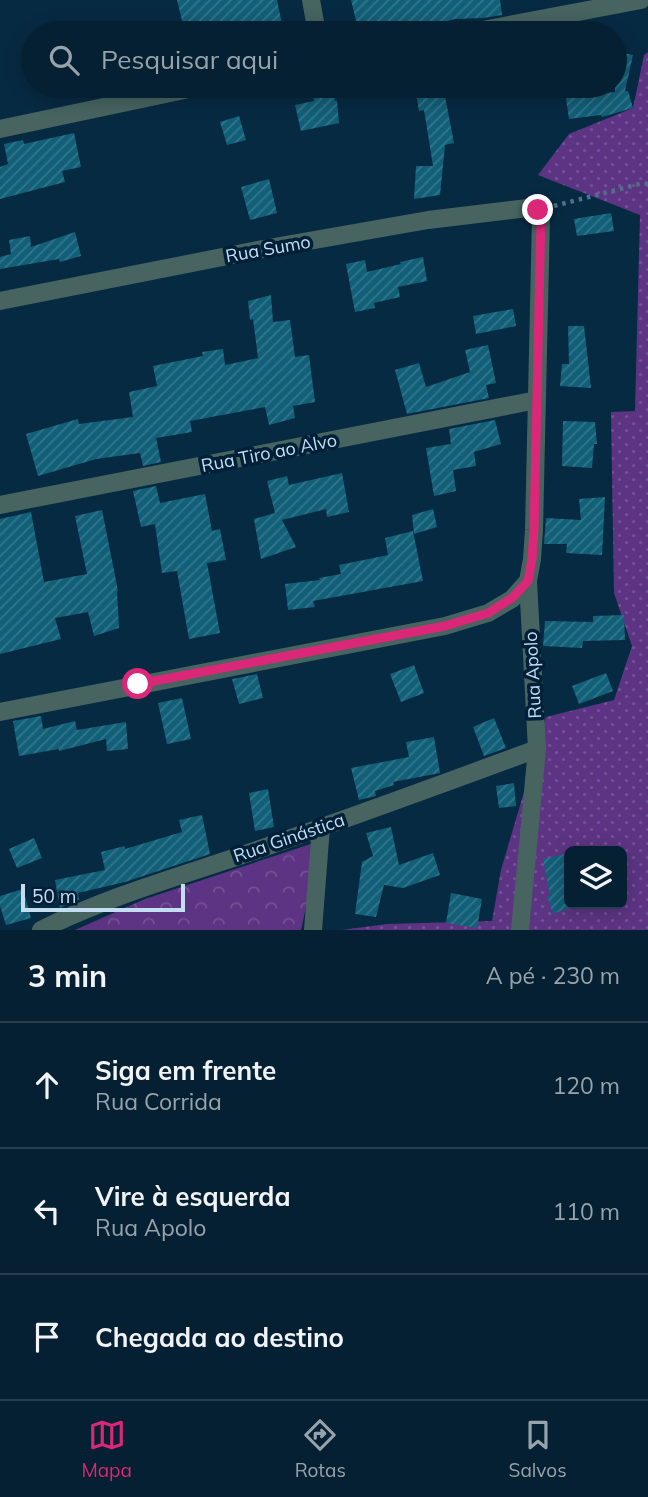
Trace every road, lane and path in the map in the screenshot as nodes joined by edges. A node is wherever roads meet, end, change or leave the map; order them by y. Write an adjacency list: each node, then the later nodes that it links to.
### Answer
1 (311, 0): 3 (street)
2 (641, 0): 4 (street)
3 (315, 21)
4 (548, 21)
5 (146, 98): 6 (street)
6 (0, 129)
7 (648, 184): 8 (path)
8 (538, 210): 9 (street, Rua Sumo); 10 (street, Rua Apolo)
9 (0, 301)
10 (537, 400): 11 (street, Rua Tiro ao Alvo); 12 (street, Rua Apolo)
11 (0, 505)
12 (528, 581): 13 (street); 14 (street, Rua Apolo)
13 (0, 712)
14 (537, 749): 15 (street, Rua Ginástica); 18 (street, Rua Apolo)
15 (321, 827): 16 (street, Rua Ginástica); 17 (street)
16 (41, 930)
17 (313, 930)
18 (520, 930)

